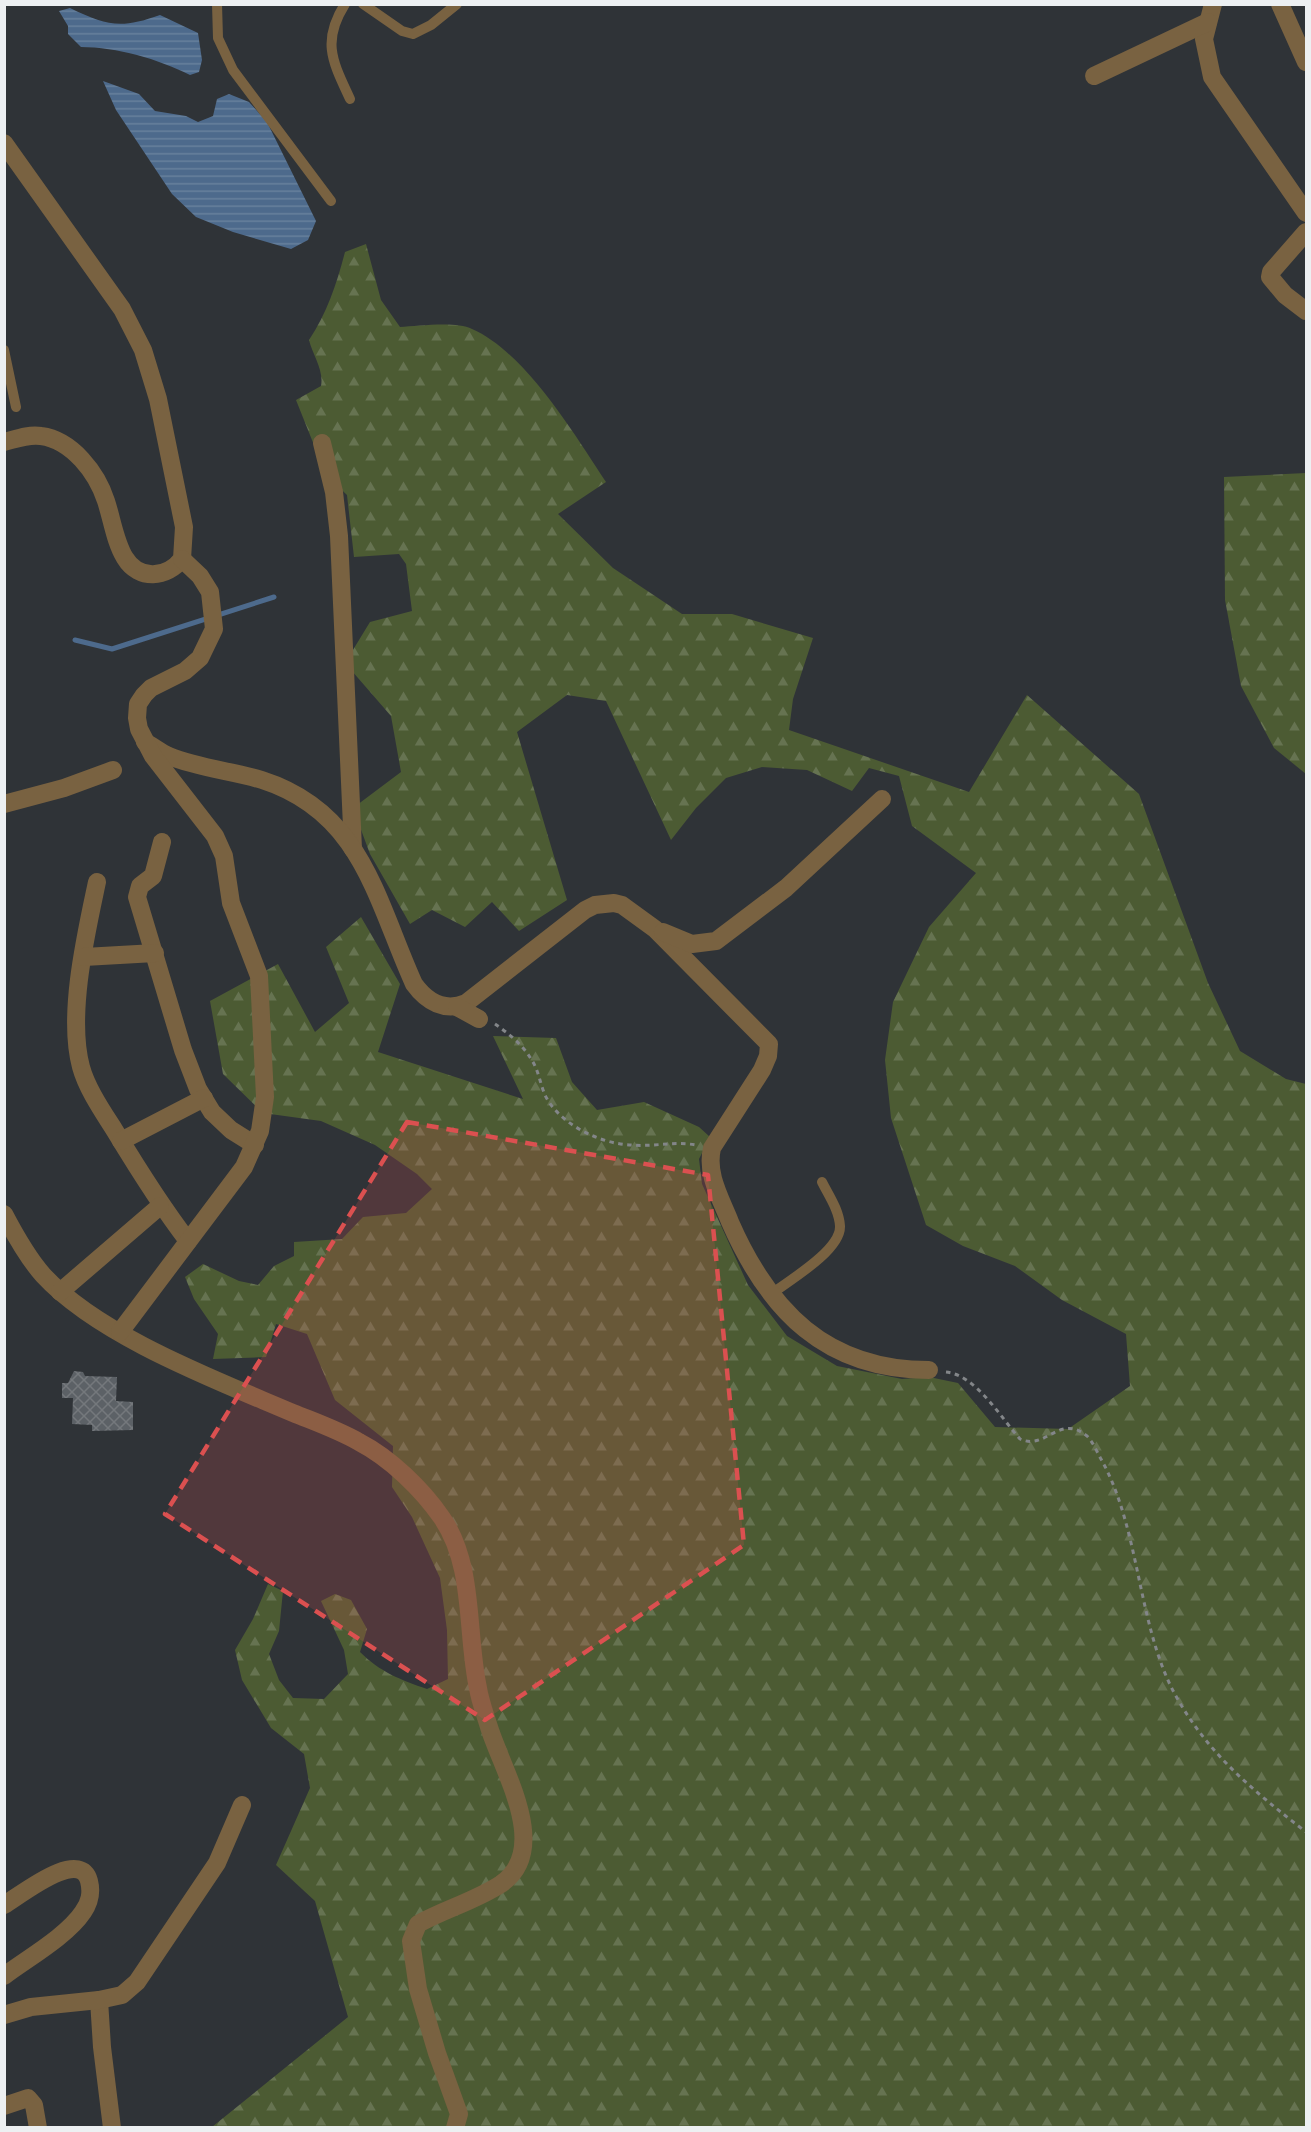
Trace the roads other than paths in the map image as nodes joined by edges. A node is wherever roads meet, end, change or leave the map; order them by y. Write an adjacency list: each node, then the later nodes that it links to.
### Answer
1 (218, 4): 11 (lane)
2 (345, 4): 9 (lane)
3 (363, 4): 4 (lane)
4 (457, 4)
5 (1280, 4): 7 (street)
6 (1210, 13): 8 (street); 12 (street)
7 (1306, 62)
8 (1094, 76)
9 (350, 99)
10 (4, 143): 19 (street)
11 (331, 201)
12 (1306, 213)
13 (1306, 232): 14 (street)
14 (1306, 311)
15 (4, 350): 16 (lane)
16 (16, 407)
17 (4, 442): 19 (street)
18 (322, 443): 25 (street)
19 (182, 559): 20 (street)
20 (145, 742): 25 (street); 34 (street)
21 (113, 770): 23 (street)
22 (882, 799): 27 (street)
23 (4, 804)
24 (162, 842): 28 (street)
25 (353, 849): 30 (street)
26 (96, 882): 29 (street)
27 (655, 929): 30 (street); 40 (street)
28 (155, 953): 29 (street); 32 (street)
29 (84, 957): 33 (street)
30 (458, 1007): 31 (street)
31 (479, 1019)
32 (204, 1098): 33 (street); 34 (street)
33 (121, 1141): 36 (street)
34 (255, 1145): 38 (street)
35 (822, 1182): 40 (lane)
36 (160, 1206): 38 (street); 39 (street)
37 (4, 1214): 39 (street)
38 (188, 1241): 41 (street)
39 (60, 1292): 41 (street)
40 (771, 1294): 42 (street)
41 (120, 1332): 51 (street)
42 (929, 1370)
43 (242, 1805): 46 (street)
44 (4, 1905): 45 (street)
45 (4, 1976)
46 (99, 2000): 47 (street); 50 (street)
47 (4, 2015)
48 (4, 2106): 49 (street)
49 (38, 2127)
50 (112, 2127)
51 (455, 2127)

